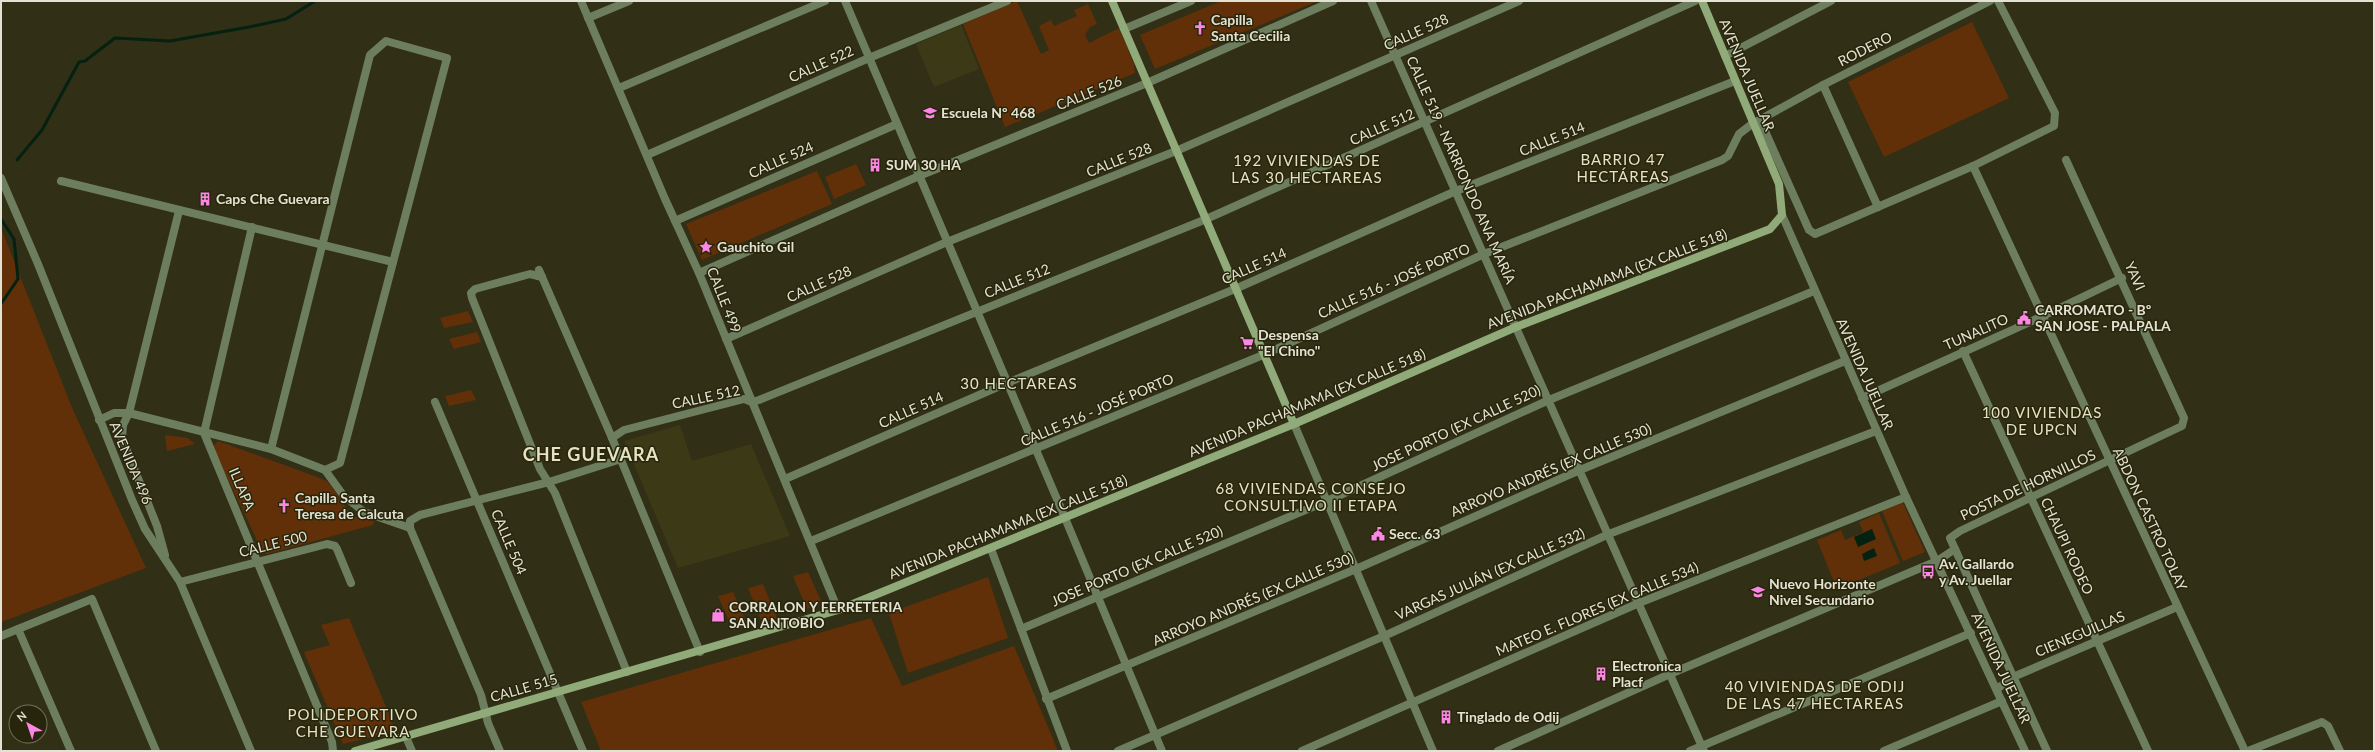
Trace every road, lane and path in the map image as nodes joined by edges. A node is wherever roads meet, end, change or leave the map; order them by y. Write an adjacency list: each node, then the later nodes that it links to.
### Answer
1 (581, 1): 16 (street, CALLE 499)
2 (629, 1): 16 (street)
3 (825, 1): 24 (street)
4 (845, 1): 20 (street)
5 (1007, 1): 20 (street, CALLE 522)
6 (1112, 1): 17 (street)
7 (1191, 1): 17 (street)
8 (1333, 1): 22 (street, CALLE 526)
9 (1371, 1): 18 (street, CALLE 519 - NARRIONDO ANA MARÍA)
10 (1519, 1): 18 (street, CALLE 528)
11 (1696, 1): 26 (street, CALLE 512)
12 (1702, 1): 19 (street, AVENIDA JUELLAR)
13 (1831, 1): 19 (street)
14 (1990, 1): 23 (street, RODERO)
15 (1998, 1): 32 (street)
16 (588, 18): 24 (street, CALLE 499)
17 (1124, 29): 22 (street)
18 (1396, 55): 26 (street, CALLE 519 - NARRIONDO ANA MARÍA); 29 (street, CALLE 528)
19 (1725, 56): 21 (street, AVENIDA JUELLAR)
20 (869, 58): 27 (street); 30 (street, CALLE 522)
21 (1735, 80): 28 (street, AVENIDA JUELLAR); 36 (street, CALLE 514)
22 (1147, 83): 29 (street); 33 (street, CALLE 526)
23 (1823, 85): 25 (street, RODERO); 37 (street)
24 (618, 88): 30 (street, CALLE 499)
25 (1760, 120): 28 (street, RODERO); 37 (street)
26 (1426, 122): 36 (street, CALLE 519 - NARRIONDO ANA MARÍA); 40 (street, CALLE 512)
27 (897, 124): 33 (street); 41 (street, CALLE 524)
28 (1752, 124): 39 (street, AVENIDA JUELLAR); 45 (street, CALLE 516 - JOSÉ PORTO)
29 (1176, 151): 40 (street); 43 (street, CALLE 528)
30 (647, 155): 41 (street, CALLE 499)
31 (2066, 160): 48 (street, YAVI)
32 (1973, 166): 37 (street); 52 (street, ABDON CASTRO TOLAY)
33 (919, 176): 43 (street); 47 (street, CALLE 526)
34 (1, 179): 64 (street, AVENIDA 496)
35 (61, 181): 38 (street)
36 (1456, 191): 45 (street, CALLE 519 - NARRIONDO ANA MARÍA); 49 (street, CALLE 514)
37 (1878, 207)
38 (179, 211): 42 (street); 63 (street)
39 (1782, 215): 50 (street, AVENIDA JUELLAR); 53 (street, AVENIDA PACHAMAMA (EX CALLE 518))
40 (1204, 220): 49 (street); 51 (street, CALLE 512)
41 (675, 221): 47 (street, CALLE 499)
42 (252, 228): 44 (street); 68 (street)
43 (947, 242): 51 (street); 54 (street, CALLE 528)
44 (321, 245): 46 (street); 46 (street); 70 (street)
45 (1484, 254): 53 (street, CALLE 519 - NARRIONDO ANA MARÍA); 56 (street, CALLE 516 - JOSÉ PORTO)
46 (393, 262): 74 (street)
47 (699, 273): 54 (street, CALLE 499)
48 (2122, 278): 52 (street, TUNALITO); 66 (street, YAVI)
49 (1235, 289): 56 (street); 58 (street, CALLE 514)
50 (1814, 292): 57 (street, AVENIDA JUELLAR); 60 (street, JOSE PORTO (EX CALLE 520))
51 (976, 311): 58 (street); 62 (street, CALLE 512)
52 (2043, 316): 55 (street, TUNALITO); 73 (street, ABDON CASTRO TOLAY)
53 (1516, 327): 60 (street, CALLE 519 - NARRIONDO ANA MARÍA); 65 (street, AVENIDA PACHAMAMA (EX CALLE 518))
54 (726, 339): 62 (street, CALLE 499)
55 (1963, 351): 59 (street, TUNALITO); 79 (street, CHAUPI RODEO)
56 (1262, 355): 65 (street); 71 (street, CALLE 516 - JOSÉ PORTO)
57 (1845, 361): 59 (street, AVENIDA JUELLAR); 75 (street, ARROYO ANDRÉS (EX CALLE 530))
58 (1006, 383): 71 (street); 76 (street, CALLE 514)
59 (1862, 398): 67 (street, AVENIDA JUELLAR)
60 (1548, 400): 75 (street, CALLE 519 - NARRIONDO ANA MARÍA); 81 (street, JOSE PORTO (EX CALLE 520))
61 (435, 402): 80 (street, CALLE 504)
62 (752, 402): 69 (street, CALLE 512); 76 (street, CALLE 499)
63 (129, 412): 64 (street); 68 (street); 90 (street)
64 (99, 420): 90 (street, AVENIDA 496)
65 (1294, 424): 81 (street); 82 (street, AVENIDA PACHAMAMA (EX CALLE 518))
66 (2182, 426): 73 (street, POSTA DE HORNILLOS)
67 (1876, 431): 78 (street, AVENIDA JUELLAR); 84 (street, VARGAS JULIÁN (EX CALLE 532))
68 (204, 433): 70 (street); 88 (street, ILLAPA)
69 (612, 438): 72 (street); 77 (street)
70 (271, 449): 74 (street)
71 (1035, 449): 82 (street); 85 (street, CALLE 516 - JOSÉ PORTO)
72 (621, 459): 77 (street); 104 (street)
73 (2109, 461): 79 (street, POSTA DE HORNILLOS); 96 (street, ABDON CASTRO TOLAY)
74 (325, 470): 83 (street)
75 (1580, 470): 84 (street, CALLE 519 - NARRIONDO ANA MARÍA); 91 (street, ARROYO ANDRÉS (EX CALLE 530))
76 (785, 479): 85 (street, CALLE 499)
77 (549, 482): 80 (street); 106 (street)
78 (1906, 497): 89 (street, AVENIDA JUELLAR); 95 (street, MATEO E. FLORES (EX CALLE 534))
79 (2031, 499): 87 (street, POSTA DE HORNILLOS); 103 (street, CHAUPI RODEO)
80 (476, 500): 83 (street); 110 (street, CALLE 504)
81 (1327, 501): 91 (street); 94 (street, JOSE PORTO (EX CALLE 520))
82 (1065, 518): 86 (street, AVENIDA PACHAMAMA (EX CALLE 518)); 94 (street)
83 (410, 525): 114 (street)
84 (1609, 534): 95 (street, CALLE 519 - NARRIONDO ANA MARÍA); 102 (street, VARGAS JULIÁN (EX CALLE 532))
85 (811, 541): 97 (street, CALLE 499)
86 (991, 549): 97 (street, AVENIDA PACHAMAMA (EX CALLE 518)); 99 (street)
87 (1955, 549): 89 (street); 108 (street)
88 (258, 560): 92 (street, CALLE 500); 93 (street, CALLE 500); 121 (street, ILLAPA)
89 (1937, 561): 100 (street, AVENIDA JUELLAR); 107 (street)
90 (168, 564): 92 (street, AVENIDA 496)
91 (1356, 569): 102 (street); 105 (street, ARROYO ANDRÉS (EX CALLE 530))
92 (180, 582): 120 (street, AVENIDA 496)
93 (351, 583)
94 (1098, 597): 99 (street, JOSE PORTO (EX CALLE 520)); 105 (street)
95 (1639, 602): 107 (street, CALLE 519 - NARRIONDO ANA MARÍA); 113 (street, MATEO E. FLORES (EX CALLE 534))
96 (2176, 608): 103 (street, CIENEGUILLAS); 137 (street, ABDON CASTRO TOLAY)
97 (838, 610): 104 (street, AVENIDA PACHAMAMA (EX CALLE 518))
98 (18, 629): 101 (street); 118 (street); 119 (street)
99 (1021, 629): 111 (street)
100 (1971, 633): 109 (street, AVENIDA JUELLAR); 117 (street)
101 (1, 636)
102 (1384, 636): 113 (street); 115 (street, VARGAS JULIÁN (EX CALLE 532))
103 (2097, 642): 108 (street, CIENEGUILLAS); 136 (street, CHAUPI RODEO)
104 (700, 652): 106 (street, CALLE 515)
105 (1127, 666): 111 (street, ARROYO ANDRÉS (EX CALLE 530)); 115 (street)
106 (627, 672): 110 (street, CALLE 515)
107 (1670, 674): 117 (street, CALLE 519 - NARRIONDO ANA MARÍA); 131 (street)
108 (2013, 677): 109 (street, CIENEGUILLAS); 135 (street)
109 (1997, 689): 112 (street, AVENIDA JUELLAR)
110 (559, 691): 114 (street, CALLE 515); 125 (street, CALLE 504)
111 (1046, 699): 126 (street)
112 (2002, 701): 133 (street); 134 (street, AVENIDA JUELLAR)
113 (1413, 703): 129 (street, MATEO E. FLORES (EX CALLE 534)); 130 (street)
114 (486, 712): 116 (street, CALLE 515); 124 (street)
115 (1155, 735): 127 (street, VARGAS JULIÁN (EX CALLE 532)); 128 (street)
116 (406, 737): 122 (street, CALLE 515); 123 (street)
117 (1703, 749): 132 (street)
118 (71, 751)
119 (156, 751)
120 (251, 751)
121 (333, 751)
122 (355, 751)
123 (412, 751)
124 (500, 751)
125 (583, 751)
126 (1067, 751)
127 (1118, 751)
128 (1162, 751)
129 (1302, 751)
130 (1433, 751)
131 (1498, 751)
132 (1690, 751)
133 (1884, 751)
134 (2025, 751)
135 (2047, 751)
136 (2148, 751)
137 (2245, 751)
138 (2248, 751): 139 (street)
139 (2340, 751)

